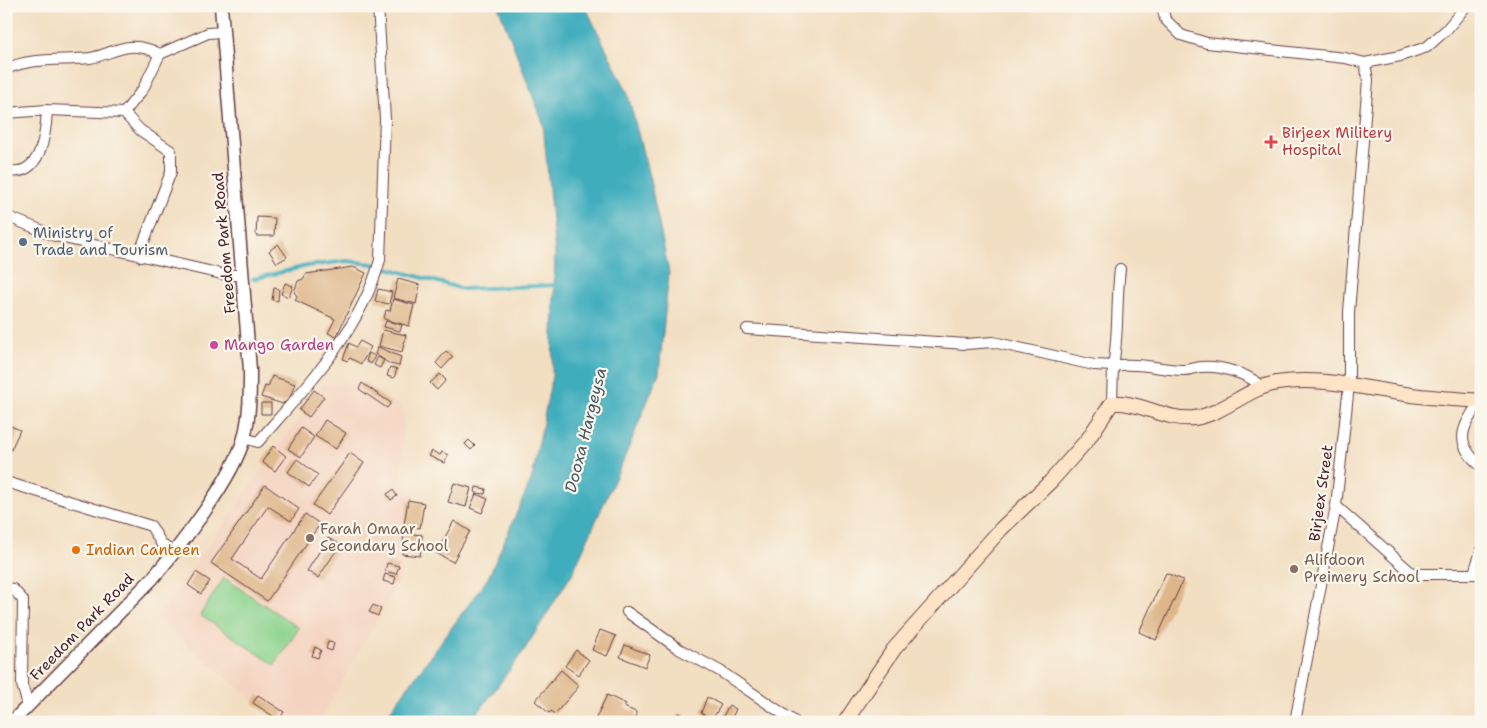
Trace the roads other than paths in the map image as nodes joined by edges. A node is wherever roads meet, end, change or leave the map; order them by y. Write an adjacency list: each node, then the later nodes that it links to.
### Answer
1 (221, 6): 5 (street, Freedom Park Road)
2 (378, 6): 23 (street)
3 (1162, 6): 7 (street)
4 (1466, 6): 7 (street)
5 (223, 32): 6 (street); 16 (street, Freedom Park Road)
6 (160, 54): 8 (street); 11 (street)
7 (1365, 62): 19 (street, Birjeex Street)
8 (6, 69)
9 (46, 110): 10 (street); 11 (street); 12 (street)
10 (6, 113)
11 (124, 113): 14 (street)
12 (6, 170)
13 (6, 216): 14 (street)
14 (141, 257): 16 (street)
15 (1120, 269): 18 (street)
16 (242, 275): 23 (street, Freedom Park Road)
17 (747, 329): 18 (street)
18 (1113, 366): 20 (street); 22 (street)
19 (1349, 385): 20 (main road); 21 (main road); 26 (street, Birjeex Street)
20 (1262, 386): 22 (main road)
21 (1480, 401): 24 (street)
22 (1112, 403): 35 (main road)
23 (244, 438): 28 (street, Freedom Park Road)
24 (1481, 466)
25 (6, 482): 28 (street)
26 (1336, 506): 29 (street); 36 (street, Birjeex Street)
27 (1481, 550): 29 (street)
28 (173, 554): 32 (street, Freedom Park Road)
29 (1477, 573)
30 (6, 588): 32 (street)
31 (627, 612): 34 (street)
32 (28, 705): 33 (street, Freedom Park Road)
33 (12, 722)
34 (795, 722)
35 (845, 722)
36 (1295, 722)

